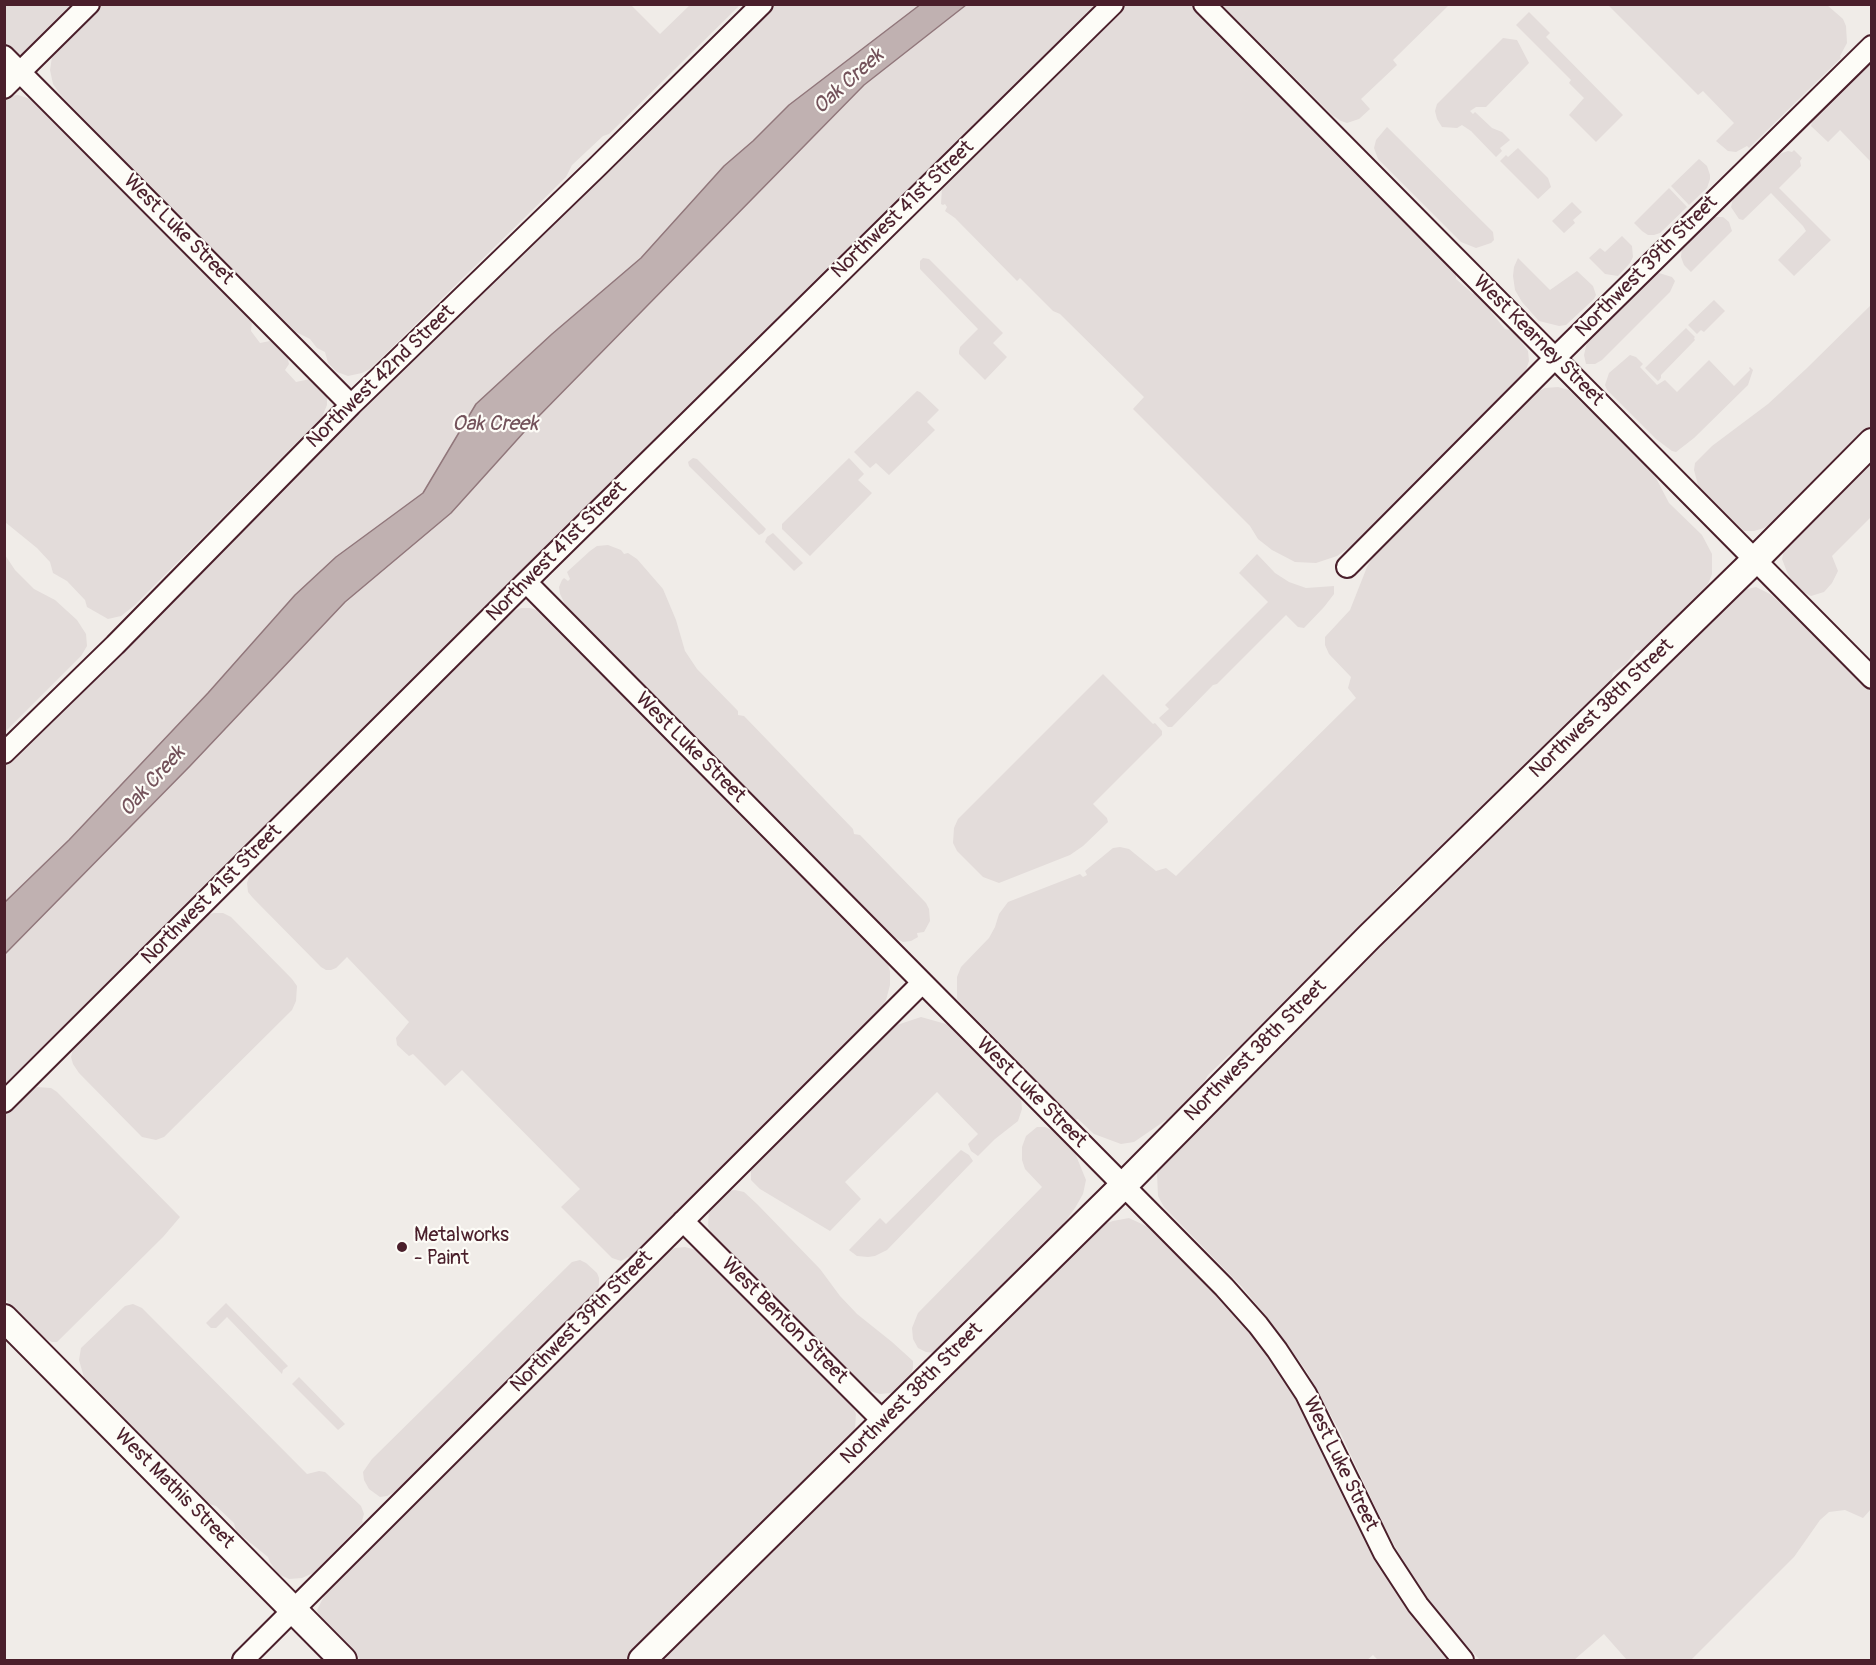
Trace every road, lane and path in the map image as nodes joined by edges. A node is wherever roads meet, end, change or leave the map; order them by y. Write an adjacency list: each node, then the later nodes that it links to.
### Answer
1 (89, 4): 7 (street)
2 (762, 4): 10 (street, Northwest 42nd Street)
3 (1113, 4): 14 (street, Northwest 41st Street)
4 (1204, 4): 9 (street, West Kearney Street)
5 (1872, 46): 9 (street, Northwest 39th Street)
6 (4, 56): 7 (street, West Luke Street)
7 (21, 72): 8 (street); 10 (street, West Luke Street)
8 (4, 88)
9 (1555, 358): 12 (street, West Kearney Street); 13 (street, Northwest 39th Street)
10 (351, 405): 16 (street, Northwest 42nd Street)
11 (1872, 442): 12 (street, Northwest 38th Street)
12 (1755, 560): 15 (street, West Kearney Street); 19 (street, Northwest 38th Street)
13 (1347, 567)
14 (526, 582): 17 (street, West Luke Street); 18 (street, Northwest 41st Street)
15 (1872, 678)
16 (4, 753)
17 (922, 983): 19 (street, West Luke Street); 20 (street, Northwest 39th Street)
18 (4, 1102)
19 (1123, 1186): 22 (street, Northwest 38th Street); 27 (street, West Luke Street)
20 (683, 1221): 22 (street, West Benton Street); 23 (street, Northwest 39th Street)
21 (4, 1318): 23 (street, West Mathis Street)
22 (884, 1422): 26 (street, Northwest 38th Street)
23 (294, 1610): 24 (street, Northwest 39th Street); 25 (street, West Mathis Street)
24 (243, 1660)
25 (343, 1660)
26 (642, 1660)
27 (1463, 1660)

